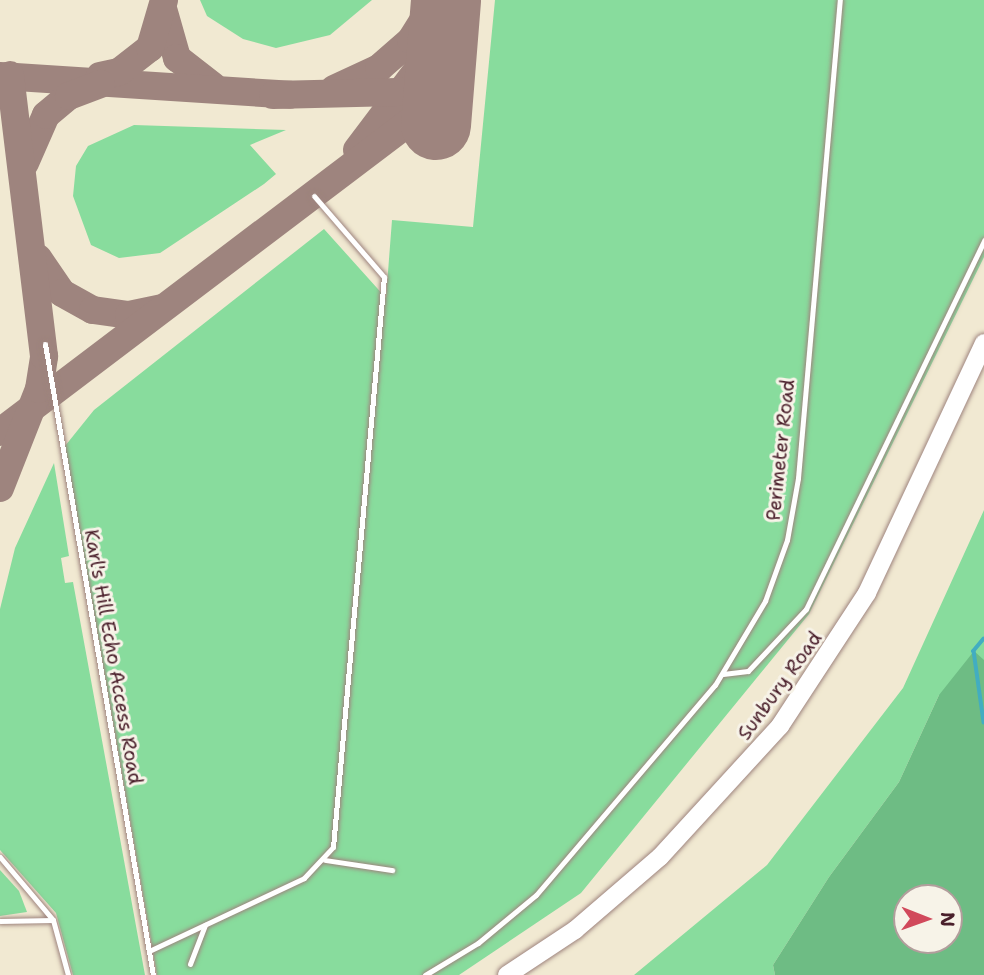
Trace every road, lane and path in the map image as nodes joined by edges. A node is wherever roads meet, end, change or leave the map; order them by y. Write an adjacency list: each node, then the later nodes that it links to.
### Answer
1 (841, 0): 7 (lane, Perimeter Road)
2 (314, 196): 9 (lane)
3 (984, 240): 7 (lane)
4 (984, 343): 19 (main road, Sunbury Road)
5 (45, 344): 14 (lane, Karl's Hill Echo Access Road)
6 (984, 366): 20 (main road, Sunbury Road)
7 (723, 674): 18 (lane, Perimeter Road)
8 (0, 857): 11 (lane)
9 (325, 860): 10 (lane); 13 (lane)
10 (392, 870)
11 (54, 920): 12 (lane); 16 (lane)
12 (0, 921)
13 (207, 923): 14 (lane); 15 (lane)
14 (149, 951): 17 (lane, Karl's Hill Echo Access Road)
15 (190, 964)
16 (68, 975)
17 (153, 975)
18 (425, 975)
19 (507, 975)
20 (526, 975)

